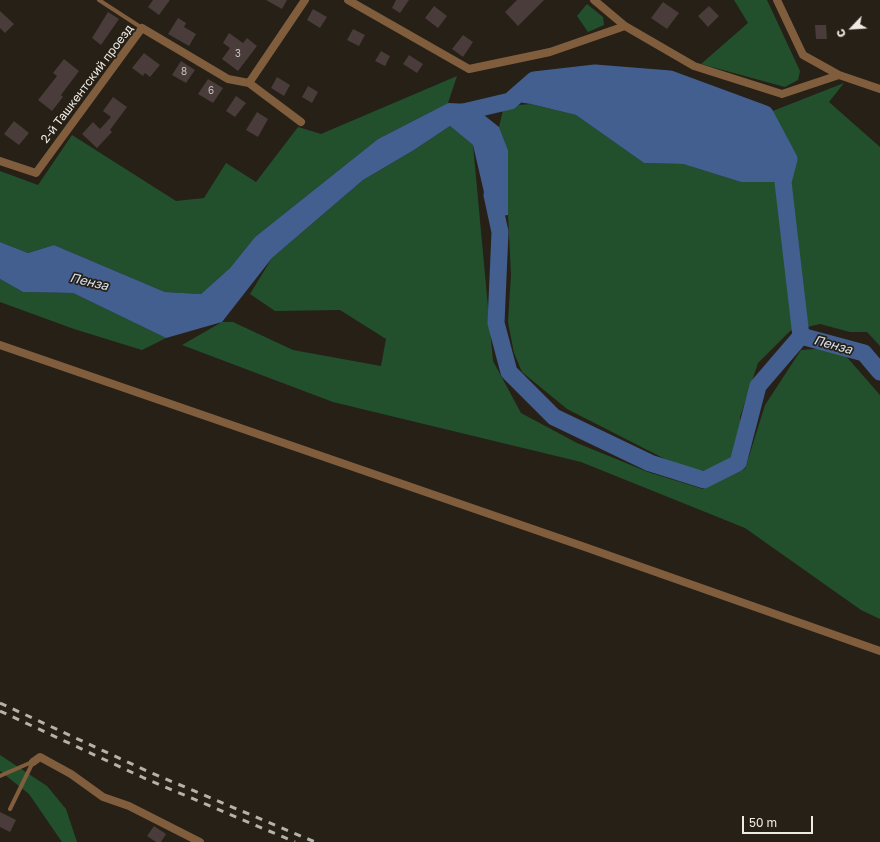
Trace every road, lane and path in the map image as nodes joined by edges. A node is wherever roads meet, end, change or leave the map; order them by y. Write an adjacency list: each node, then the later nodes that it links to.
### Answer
1 (99, 0): 7 (lane)
2 (305, 0): 9 (street)
3 (348, 0): 6 (street)
4 (594, 0): 6 (street)
5 (777, 0): 8 (street)
6 (625, 26): 8 (street)
7 (142, 28): 9 (street, 2-й Ташкентский проезд); 12 (street, 2-й Ташкентский проезд)
8 (839, 75): 10 (street)
9 (250, 83): 11 (street, 2-й Ташкентский проезд)
10 (880, 89)
11 (301, 122)
12 (0, 161)
13 (0, 345): 14 (street)
14 (880, 651)
15 (32, 762): 16 (lane); 17 (lane); 18 (street)
16 (0, 776)
17 (10, 809)
18 (200, 842)

